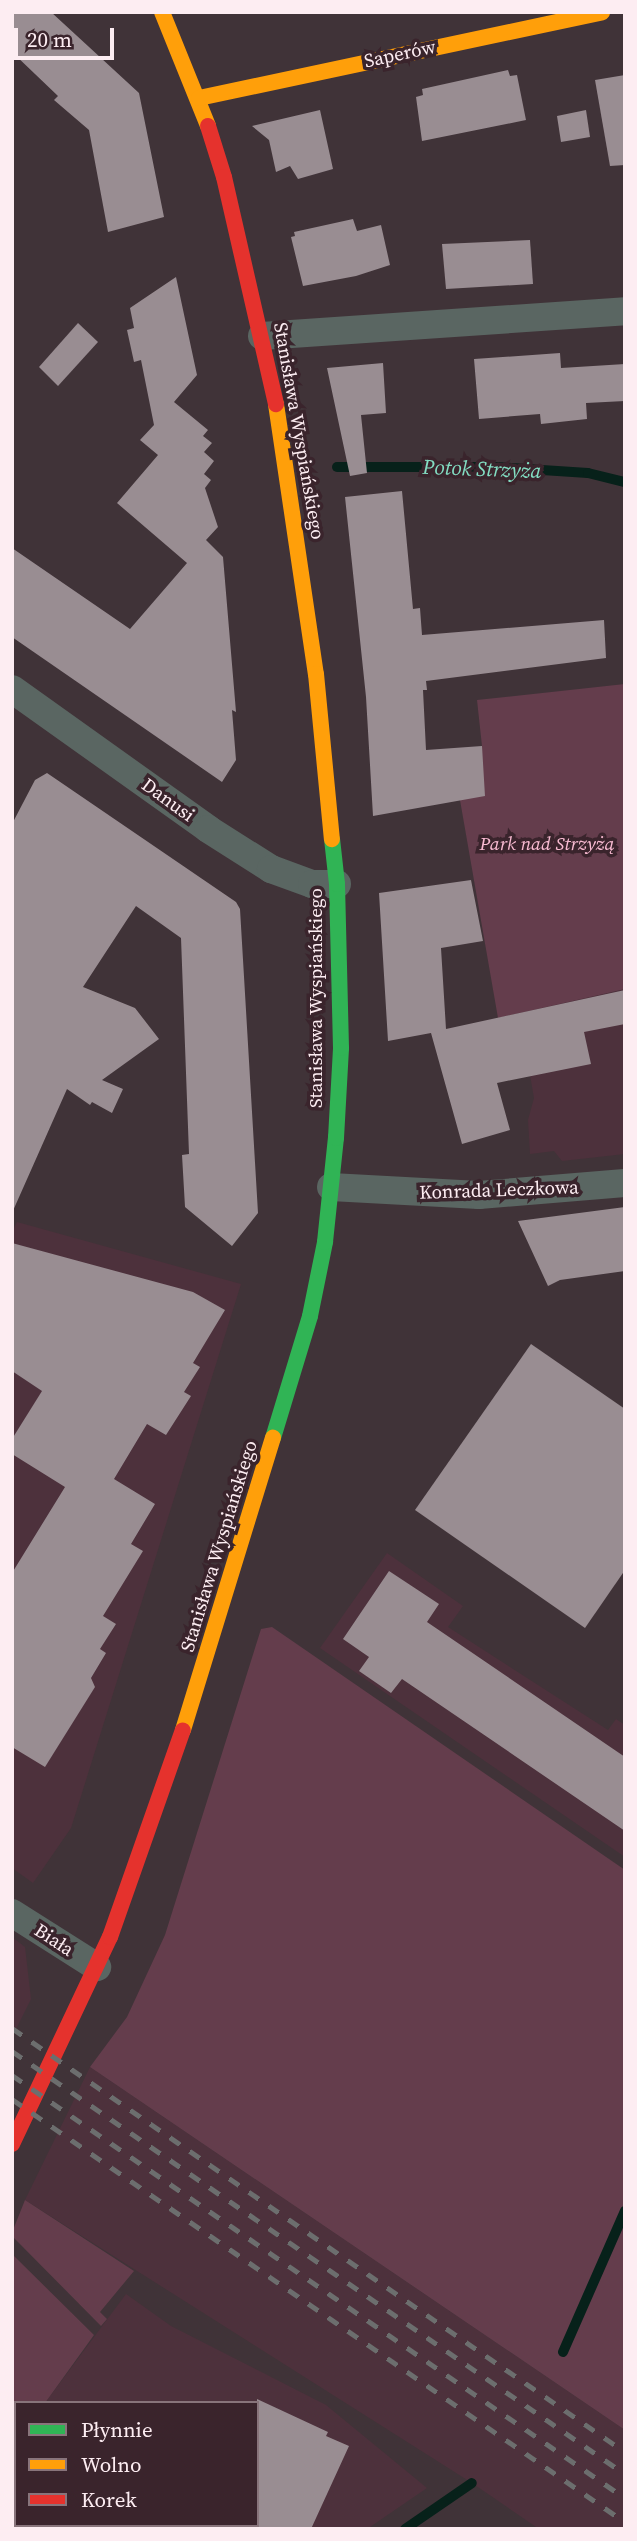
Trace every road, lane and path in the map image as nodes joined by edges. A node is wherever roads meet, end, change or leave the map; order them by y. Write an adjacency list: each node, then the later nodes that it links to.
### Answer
1 (162, 12): 3 (main road, Stanisława Wyspiańskiego)
2 (602, 12): 3 (main road, Saperów)
3 (199, 99): 5 (main road, Stanisława Wyspiańskiego)
4 (625, 311): 5 (street)
5 (262, 336): 7 (main road, Stanisława Wyspiańskiego)
6 (15, 700): 7 (street, Danusi)
7 (337, 884): 9 (main road, Stanisława Wyspiańskiego)
8 (625, 1183): 9 (street, Konrada Leczkowa)
9 (331, 1187): 11 (main road, Stanisława Wyspiańskiego)
10 (12, 1913): 11 (street, Biała)
11 (97, 1968): 12 (main road, Stanisława Wyspiańskiego)
12 (12, 2144)

